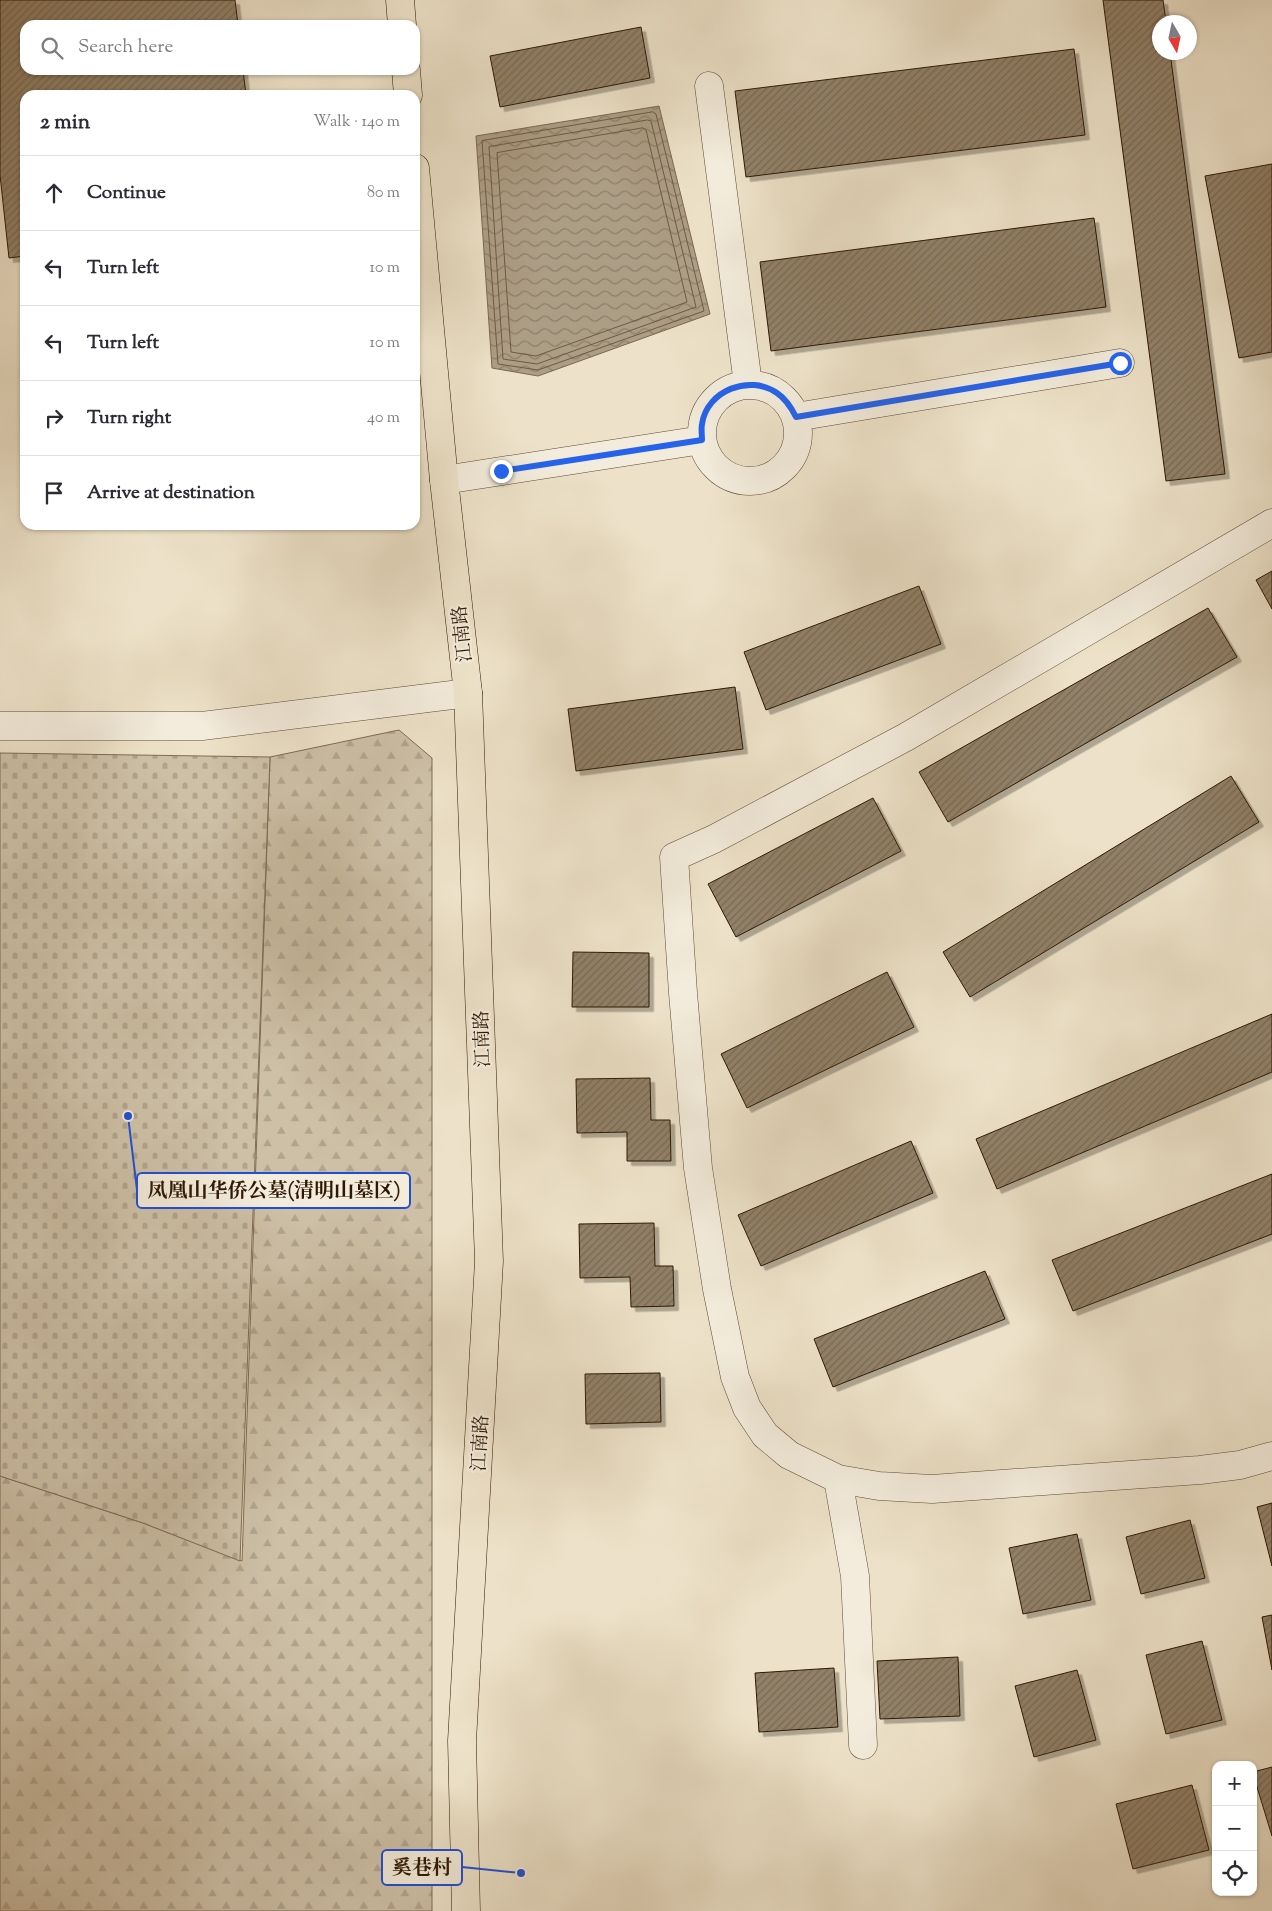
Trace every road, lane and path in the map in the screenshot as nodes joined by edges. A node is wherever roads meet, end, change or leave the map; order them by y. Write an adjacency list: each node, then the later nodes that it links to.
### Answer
1 (400, 0): 2 (main road)
2 (402, 20)
3 (406, 75): 5 (main road)
4 (709, 86): 8 (street)
5 (408, 90)
6 (420, 222): 11 (main road, 江南路)
7 (1120, 363): 9 (street)
8 (748, 384): 9 (street); 10 (street)
9 (796, 417): 10 (street)
10 (702, 440): 11 (street)
11 (444, 480): 13 (main road, 江南路)
12 (1272, 523): 16 (street)
13 (468, 692): 14 (street); 18 (main road, 江南路)
14 (0, 726)
15 (1272, 1456): 16 (street)
16 (838, 1479): 17 (street)
17 (863, 1745)
18 (466, 1911)

